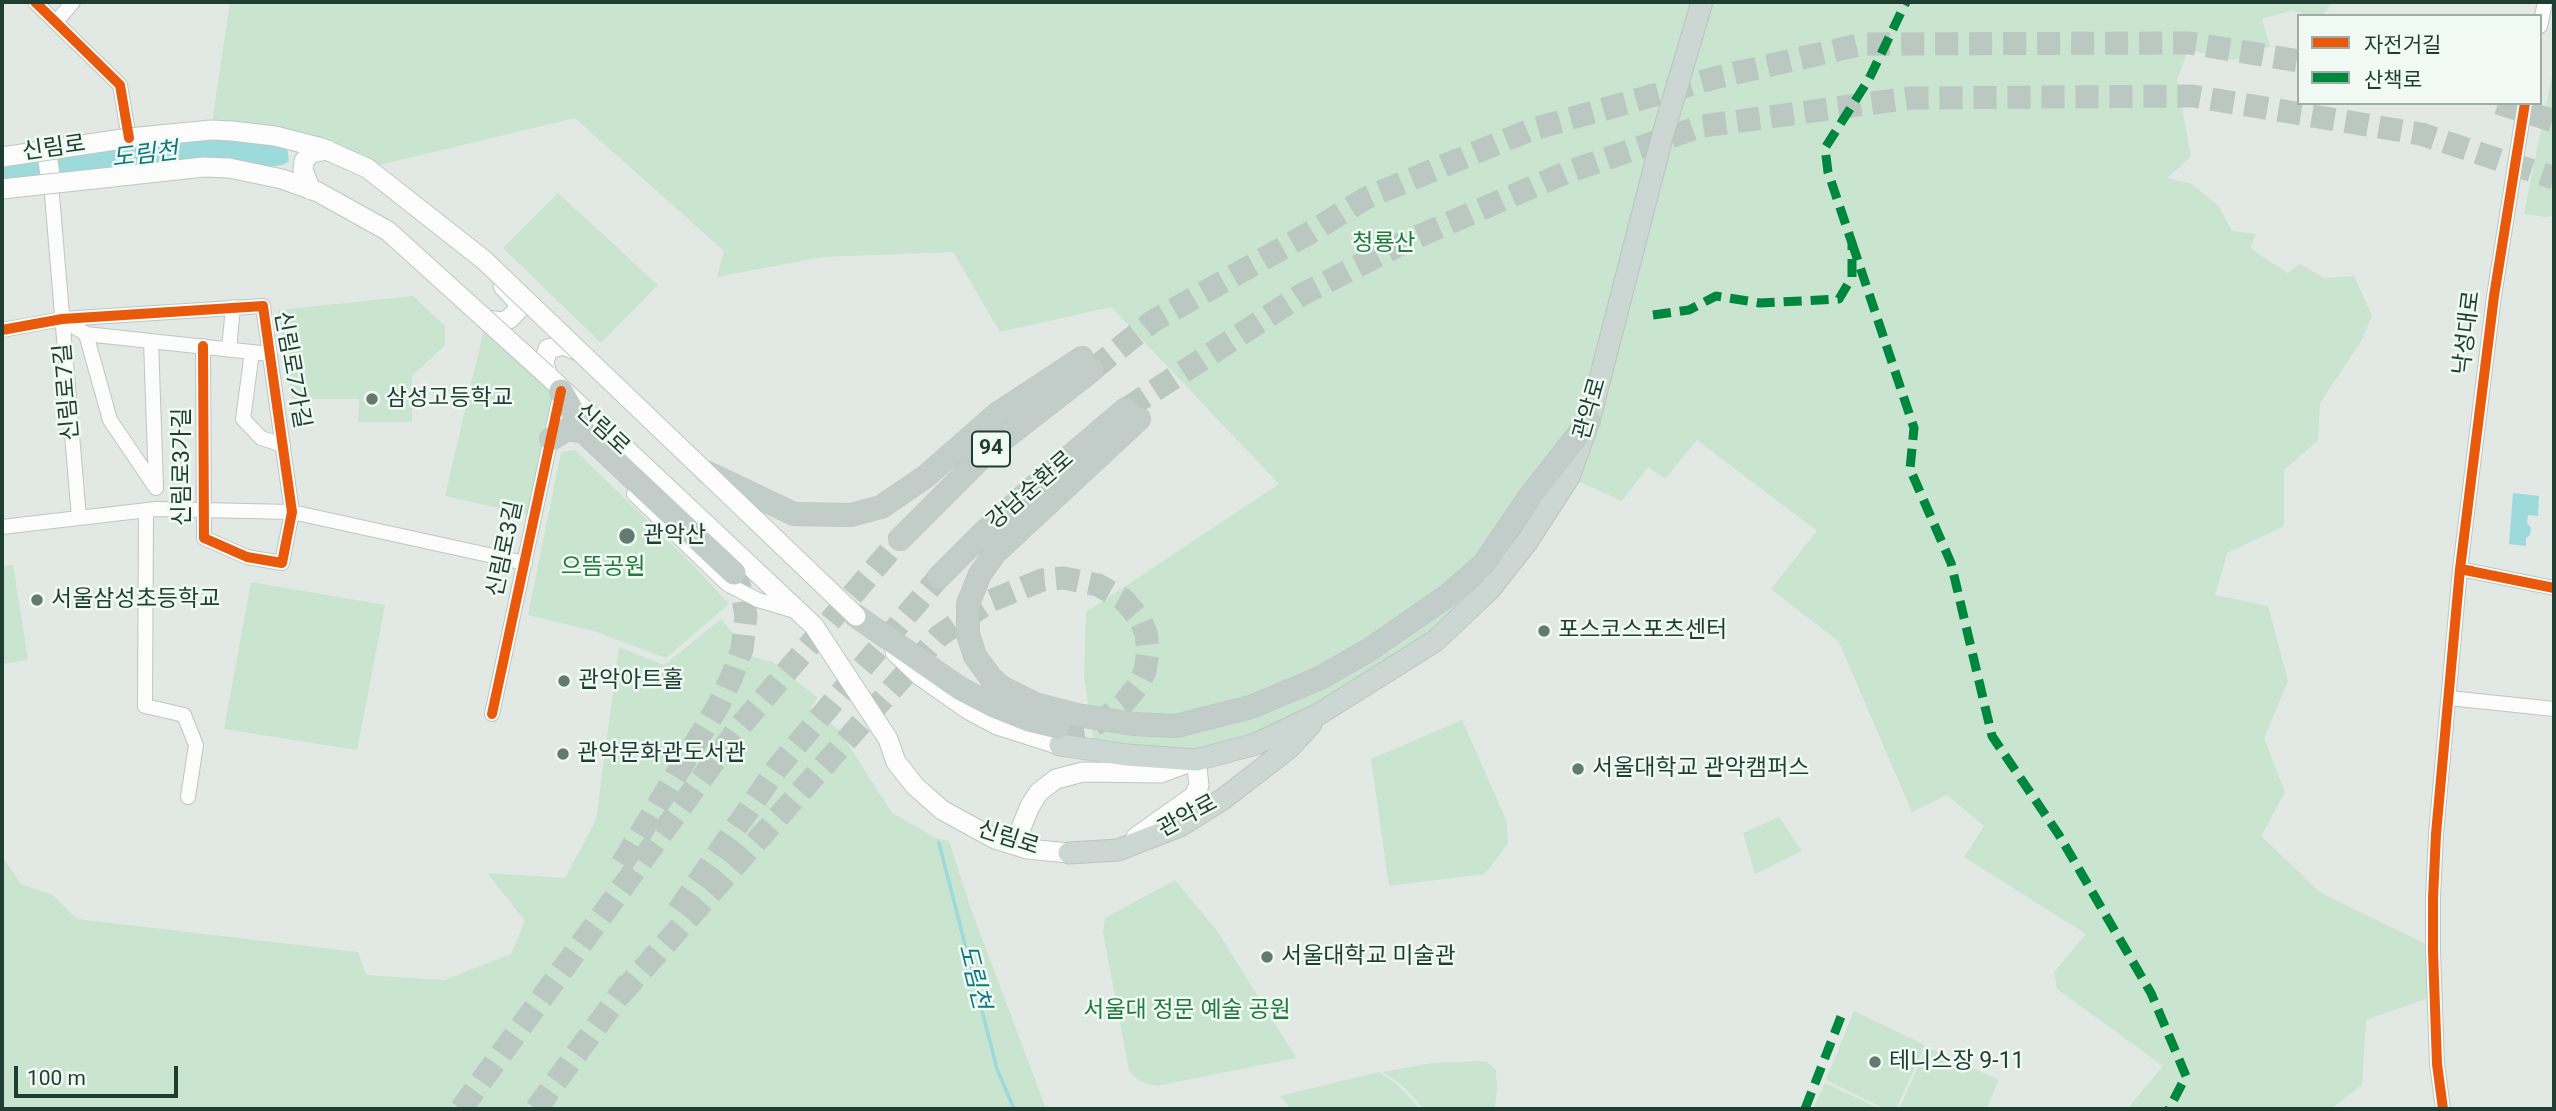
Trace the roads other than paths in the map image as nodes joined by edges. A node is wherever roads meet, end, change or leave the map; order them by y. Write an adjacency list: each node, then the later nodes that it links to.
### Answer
1 (35, 2): 4 (street)
2 (73, 2): 4 (street)
3 (1702, 2): 26 (main road, 관악로)
4 (56, 22): 6 (street)
5 (2525, 105): 39 (street, 낙성대로)
6 (129, 138): 7 (main road, 신림로, bridge); 8 (main road, 신림로, bridge)
7 (328, 150): 12 (main road, bridge); 13 (main road, 신림로, bridge)
8 (47, 151): 9 (main road, 신림로, bridge); 10 (main road)
9 (2, 157)
10 (51, 183): 11 (main road, 신림로, bridge); 12 (main road, 신림로, bridge); 15 (street, 신림로7길)
11 (2, 189)
12 (311, 190): 16 (main road, 신림로, bridge)
13 (498, 273): 16 (main road, bridge); 22 (main road, 신림로, bridge)
14 (233, 307): 15 (street, 신림로7가길); 21 (street); 24 (street, 신림로7가길)
15 (62, 318): 17 (street, 신림로7가길); 18 (street); 35 (street, 신림로7길)
16 (486, 320): 25 (main road, 신림로, bridge)
17 (2, 330)
18 (86, 334): 19 (street); 31 (street)
19 (151, 341): 20 (street); 31 (street, 신림로3가길)
20 (204, 346): 21 (street); 33 (street, 신림로3가길)
21 (229, 349): 23 (street)
22 (579, 351): 25 (main road, bridge); 30 (main road, 신림로, bridge)
23 (252, 352): 24 (street); 29 (street, 신림로7가길)
24 (270, 354): 29 (street, 신림로7가길)
25 (554, 383): 27 (highway); 28 (street, 신림로3길); 43 (main road, 신림로)
26 (1589, 421): 41 (highway, 강남순환로 / 94); 47 (main road, 관악로)
27 (584, 432): 28 (highway); 40 (highway)
28 (551, 439): 38 (street, 신림로3길); 43 (street)
29 (283, 445): 34 (street, 신림로7가길)
30 (702, 470): 37 (highway, 94); 44 (main road, 신림로, bridge)
31 (156, 488): 32 (street, 신림로3가길)
32 (151, 509): 33 (street, 신림로3가길); 35 (street, 신림로3가길); 51 (street, 신림로3가길)
33 (204, 509): 34 (street, 신림로3가길); 34 (street, 신림로3가길)
34 (292, 512): 38 (street, 신림로3가길)
35 (79, 518): 36 (street, 신림로3가길)
36 (2, 527)
37 (900, 539)
38 (525, 563): 48 (street, 신림로3길)
39 (2460, 569): 42 (street); 45 (street, 낙성대로)
40 (734, 573)
41 (940, 577)
42 (2554, 588)
43 (796, 611): 52 (main road, 신림로)
44 (856, 616): 49 (highway)
45 (2449, 698): 46 (street); 55 (street, 낙성대로)
46 (2554, 709)
47 (1319, 714): 50 (main road, 관악로); 53 (main road, 관악로)
48 (492, 715)
49 (1059, 736): 50 (main road, 관악로)
50 (1196, 760): 52 (main road); 53 (main road)
51 (188, 797)
52 (1023, 848): 54 (main road, 신림로)
53 (1118, 850): 54 (main road, 관악로)
54 (1069, 853)
55 (2443, 1109)

